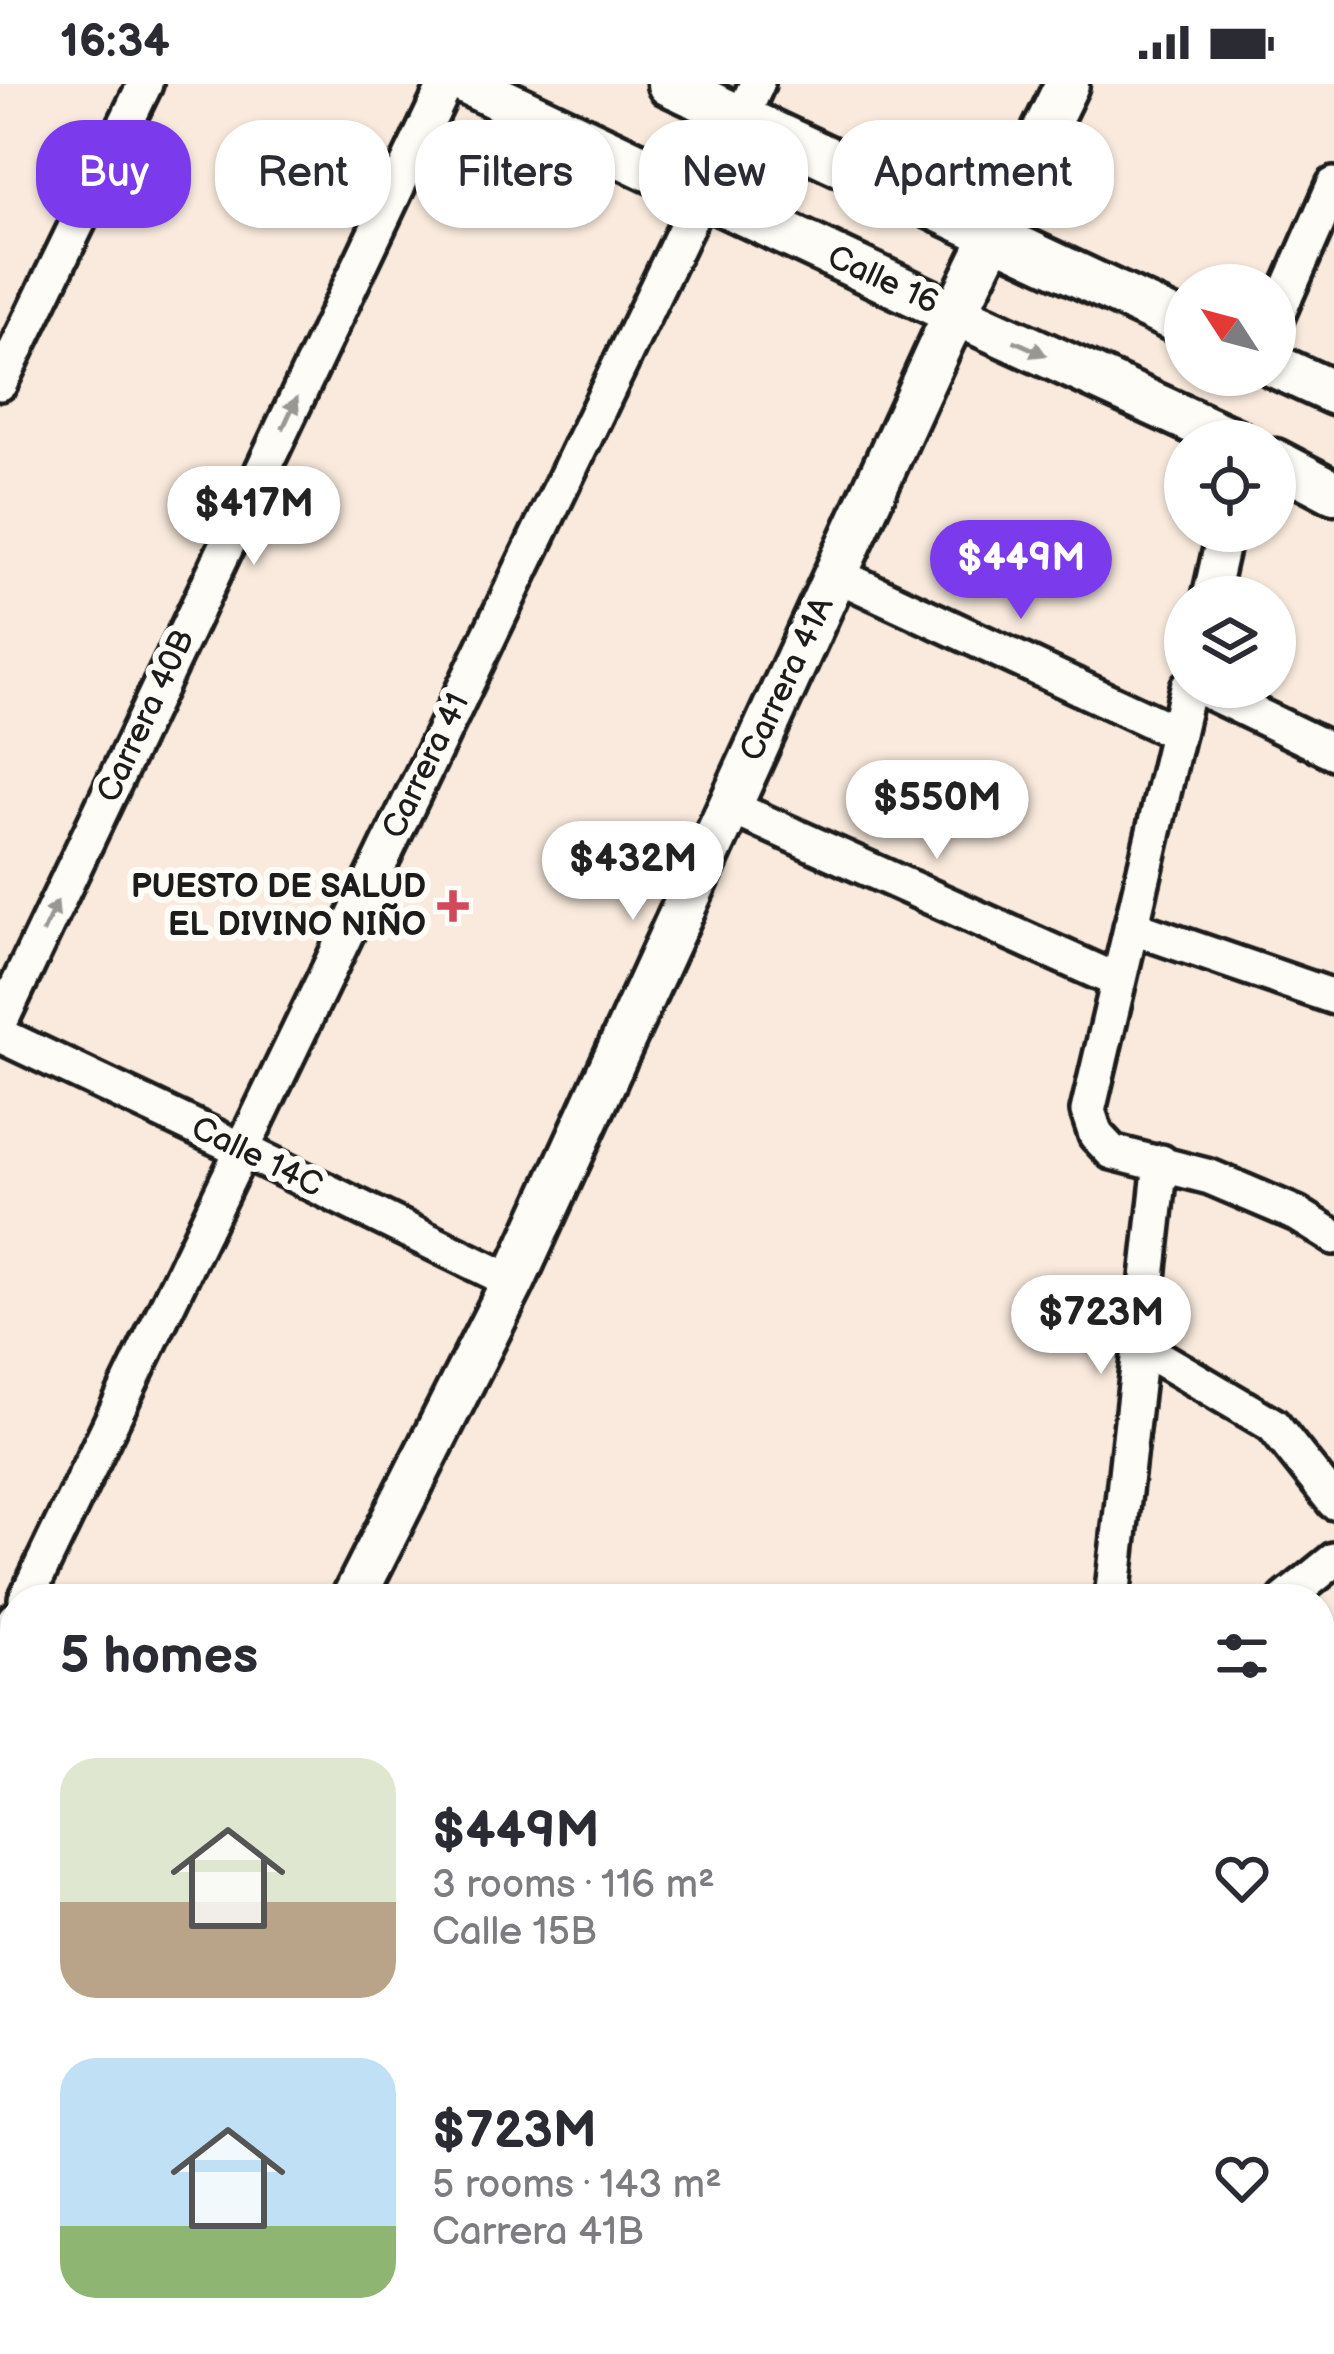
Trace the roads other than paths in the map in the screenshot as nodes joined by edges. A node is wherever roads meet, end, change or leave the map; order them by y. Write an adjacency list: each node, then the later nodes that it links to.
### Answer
1 (145, 84): 16 (street)
2 (446, 84): 30 (street, Carrera 40B, one-way to 2)
3 (469, 84): 7 (street, Calle 16)
4 (668, 84): 6 (street)
5 (1067, 84): 11 (street, Carrera 41A)
6 (749, 101): 11 (street)
7 (639, 164)
8 (1334, 185): 12 (street)
9 (686, 228): 32 (street, Carrera 41)
10 (774, 228): 13 (street, Calle 16)
11 (992, 237): 13 (street, Carrera 41A); 14 (street)
12 (1296, 272)
13 (956, 314): 18 (street, Calle 16, one-way to 18); 21 (street, Carrera 41A)
14 (1164, 315)
15 (1296, 376): 17 (street)
16 (0, 383)
17 (1334, 393)
18 (1188, 420)
19 (1296, 472): 20 (street)
20 (1334, 492)
21 (836, 574): 24 (street); 26 (street, Carrera 41A)
22 (1183, 708): 24 (street)
23 (1243, 708): 25 (street)
24 (1177, 733): 27 (street)
25 (1334, 752)
26 (728, 806): 28 (street); 35 (street, Carrera 41A)
27 (1131, 927): 28 (street); 29 (street)
28 (1118, 980): 33 (street)
29 (1334, 998)
30 (0, 1023)
31 (0, 1035): 32 (street, Calle 14C)
32 (241, 1149): 35 (street, Calle 14C); 39 (street, Carrera 41)
33 (1161, 1162): 34 (street); 36 (street)
34 (1334, 1237)
35 (513, 1282): 40 (street, Carrera 41A)
36 (1139, 1346): 37 (street); 41 (street)
37 (1334, 1502)
38 (1334, 1560): 42 (street)
39 (33, 1584)
40 (361, 1584)
41 (1114, 1584)
42 (1304, 1584)

